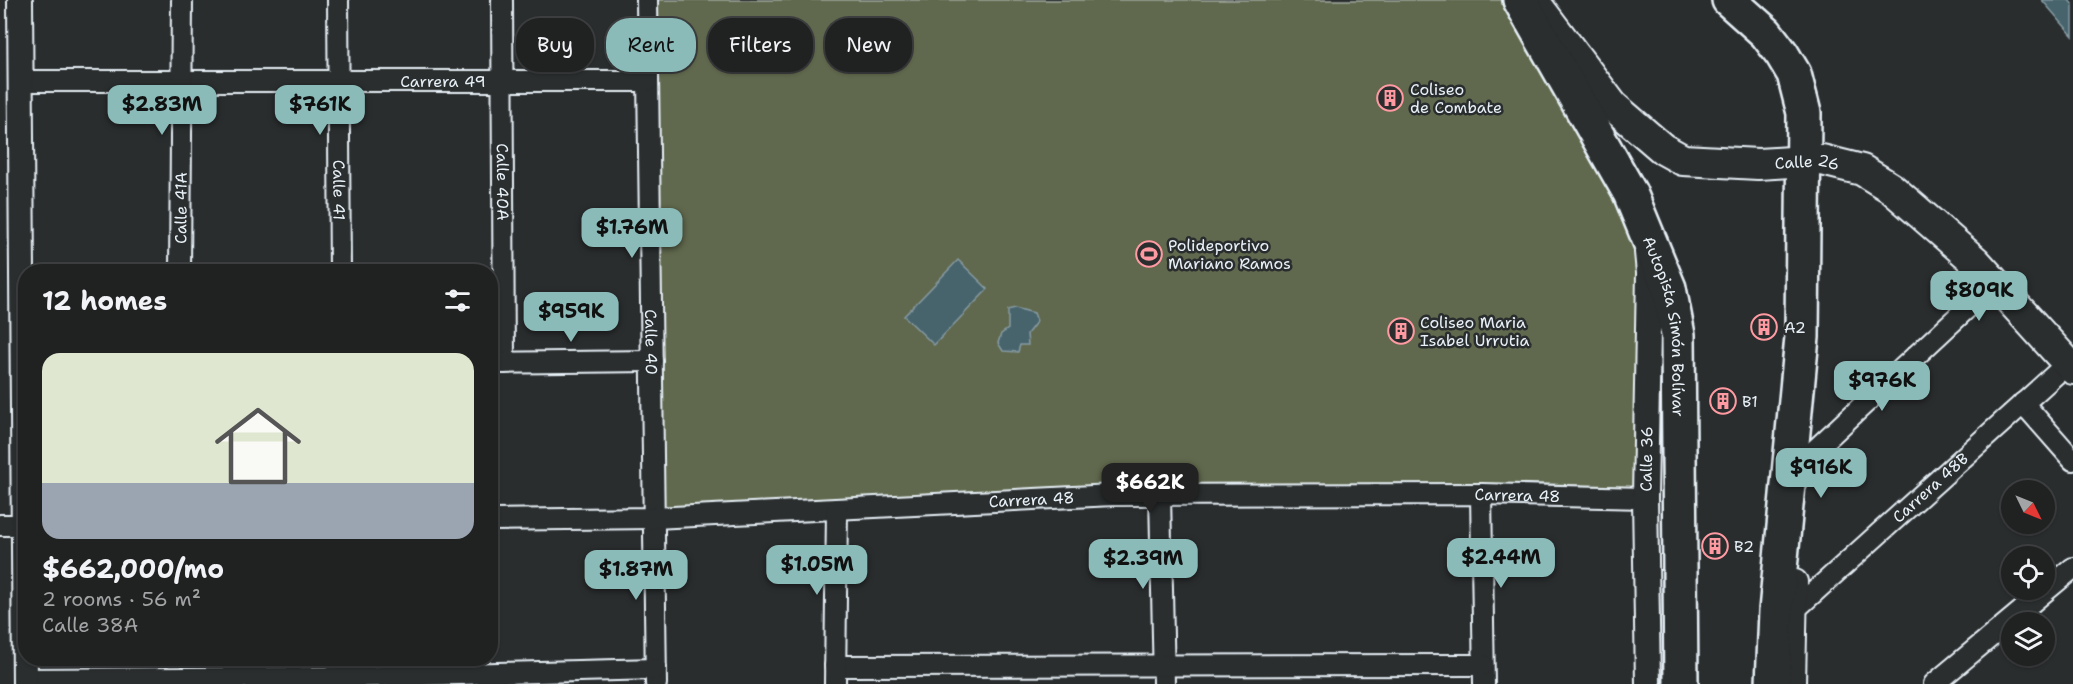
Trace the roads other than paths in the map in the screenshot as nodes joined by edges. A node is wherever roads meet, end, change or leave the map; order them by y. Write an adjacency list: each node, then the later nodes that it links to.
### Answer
1 (20, 0): 9 (street)
2 (182, 0): 10 (street, Calle 41A)
3 (338, 0): 11 (street, Calle 41)
4 (502, 0): 12 (street, Calle 40A)
5 (647, 0): 13 (street, Calle 40)
6 (1520, 0): 17 (highway, Autopista Simón Bolívar)
7 (1533, 0): 16 (main road, Calle 26)
8 (1729, 0): 14 (highway)
9 (21, 81): 10 (street, Carrera 49); 18 (street)
10 (181, 81): 11 (street, Carrera 49); 19 (street, Calle 41A)
11 (339, 81): 12 (street, Carrera 49); 20 (street, Calle 41)
12 (502, 81): 13 (street, Carrera 49); 22 (street, Calle 40A)
13 (648, 81): 24 (street, Calle 40)
14 (1803, 113): 15 (highway); 16 (main road)
15 (1804, 161): 16 (main road, Calle 26); 21 (main road, Calle 26); 23 (highway)
16 (1758, 164)
17 (1645, 235): 33 (street, Calle 36); 49 (highway, Autopista Simón Bolívar)
18 (23, 264)
19 (180, 264)
20 (340, 264)
21 (1995, 282): 26 (main road, Calle 26); 29 (street)
22 (498, 307)
23 (1802, 337): 29 (street); 50 (highway)
24 (652, 361): 25 (street); 35 (street, Calle 40)
25 (498, 363)
26 (2070, 366): 27 (street, Carrera 48B)
27 (2023, 403): 28 (street); 40 (street, Carrera 48B)
28 (2073, 460)
29 (1801, 463): 40 (street)
30 (18, 486): 37 (street)
31 (1481, 494): 32 (street, Carrera 48); 33 (street, Carrera 48); 43 (street)
32 (1160, 495): 34 (street, Carrera 48); 45 (street)
33 (1645, 498): 48 (street, Calle 36)
34 (837, 509): 35 (street, Carrera 48); 44 (street)
35 (654, 518): 36 (street, Carrera 48); 46 (street, Calle 40)
36 (498, 519)
37 (16, 525): 38 (street)
38 (18, 560)
39 (2073, 568): 52 (street)
40 (1792, 612): 51 (street)
41 (24, 666): 47 (street)
42 (344, 673): 46 (street); 47 (street)
43 (1484, 674): 45 (street)
44 (835, 675): 45 (street)
45 (1164, 675)
46 (656, 676)
47 (25, 682)
48 (1648, 684)
49 (1680, 684)
50 (1773, 684)
51 (1793, 684)
52 (1934, 684)

